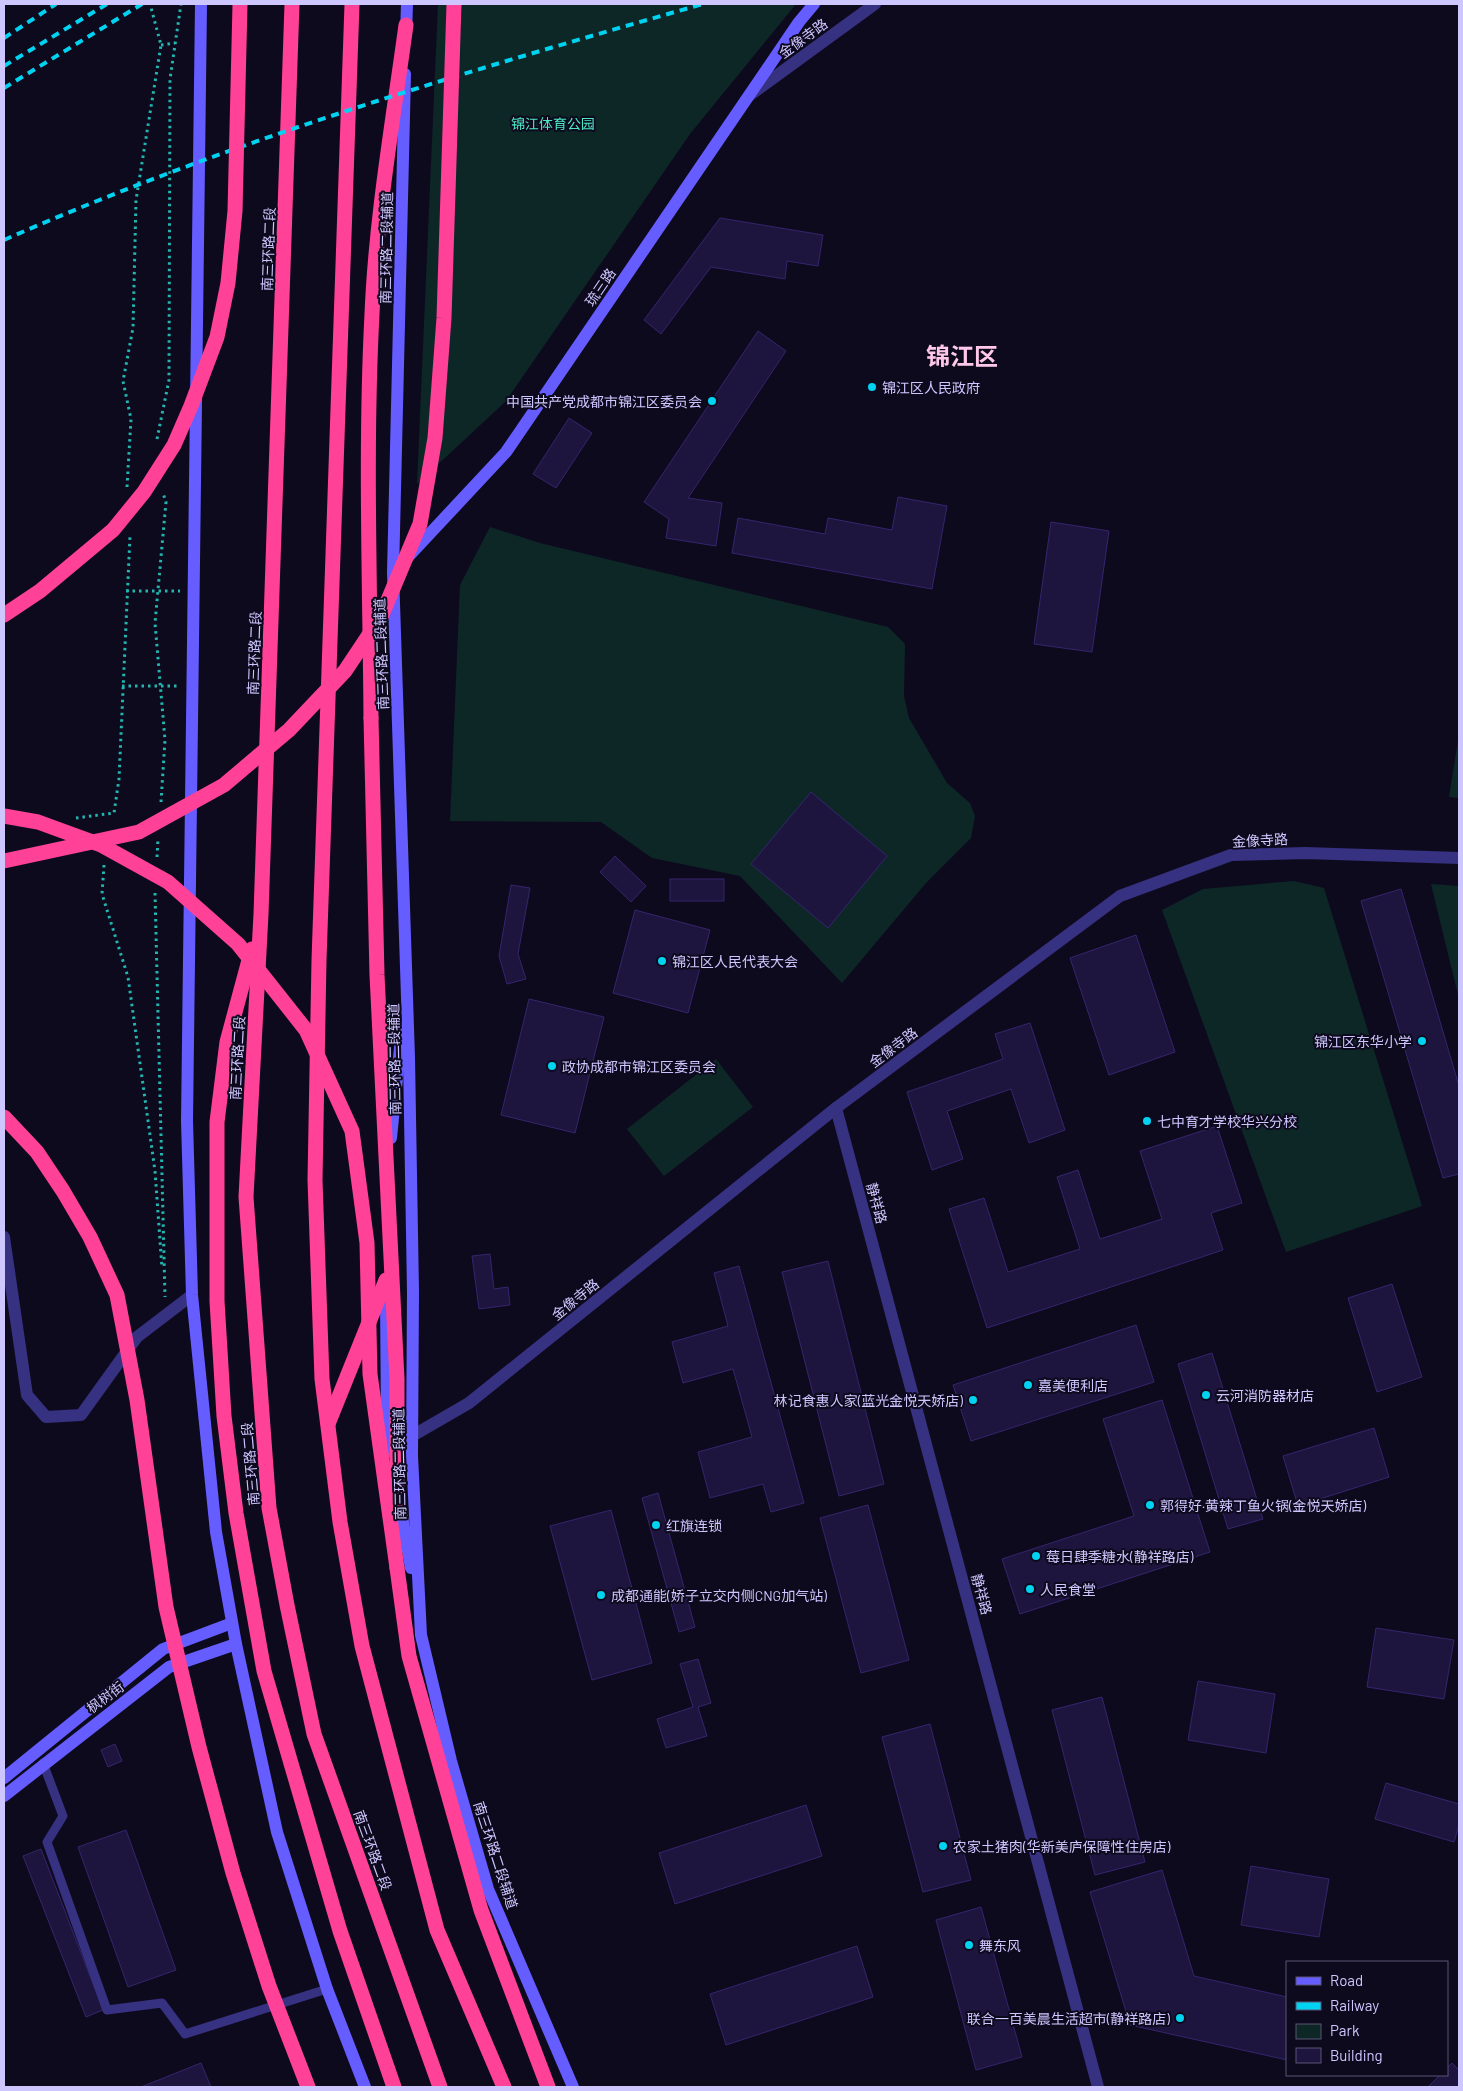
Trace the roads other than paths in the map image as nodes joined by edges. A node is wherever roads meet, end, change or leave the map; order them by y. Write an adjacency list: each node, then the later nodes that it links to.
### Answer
1 (202, 4): 22 (main road)
2 (240, 4): 12 (highway, bridge)
3 (292, 4): 16 (highway, 南三环路二段)
4 (352, 4): 23 (highway)
5 (407, 4): 9 (main road, 南三环路二段辅道)
6 (454, 4): 15 (highway, bridge)
7 (814, 4): 10 (main road, 琉三路)
8 (875, 4): 10 (street, 金像寺路)
9 (406, 25): 11 (main road, 南三环路二段辅道); 25 (highway, bridge)
10 (748, 96): 11 (main road, 琉三路)
11 (393, 573): 17 (main road, 南三环路二段辅道)
12 (4, 615)
13 (4, 816): 25 (highway, bridge)
14 (1459, 858): 18 (street, 金像寺路)
15 (4, 860)
16 (261, 914): 33 (highway); 38 (highway, 南三环路二段)
17 (407, 981): 21 (main road); 24 (main road, 南三环路二段辅道)
18 (836, 1108): 24 (street, 金像寺路); 42 (street, 静祥路)
19 (4, 1117): 34 (highway, bridge)
20 (4, 1237): 22 (street)
21 (386, 1280): 23 (highway); 27 (main road)
22 (192, 1295): 26 (main road)
23 (327, 1428): 39 (highway)
24 (412, 1436): 27 (main road, 南三环路二段辅道)
25 (398, 1568): 40 (highway)
26 (232, 1623): 28 (main road); 30 (main road, 枫树街)
27 (421, 1635): 41 (main road, 南三环路二段辅道)
28 (236, 1644): 29 (main road, 枫树街); 32 (main road)
29 (43, 1763): 31 (main road, 枫树街); 32 (lane)
30 (4, 1778)
31 (4, 1796)
32 (327, 1989): 35 (main road)
33 (377, 2042): 36 (highway); 37 (highway)
34 (308, 2087)
35 (365, 2087)
36 (389, 2087)
37 (394, 2087)
38 (440, 2087)
39 (504, 2087)
40 (548, 2087)
41 (572, 2087)
42 (1098, 2087)

